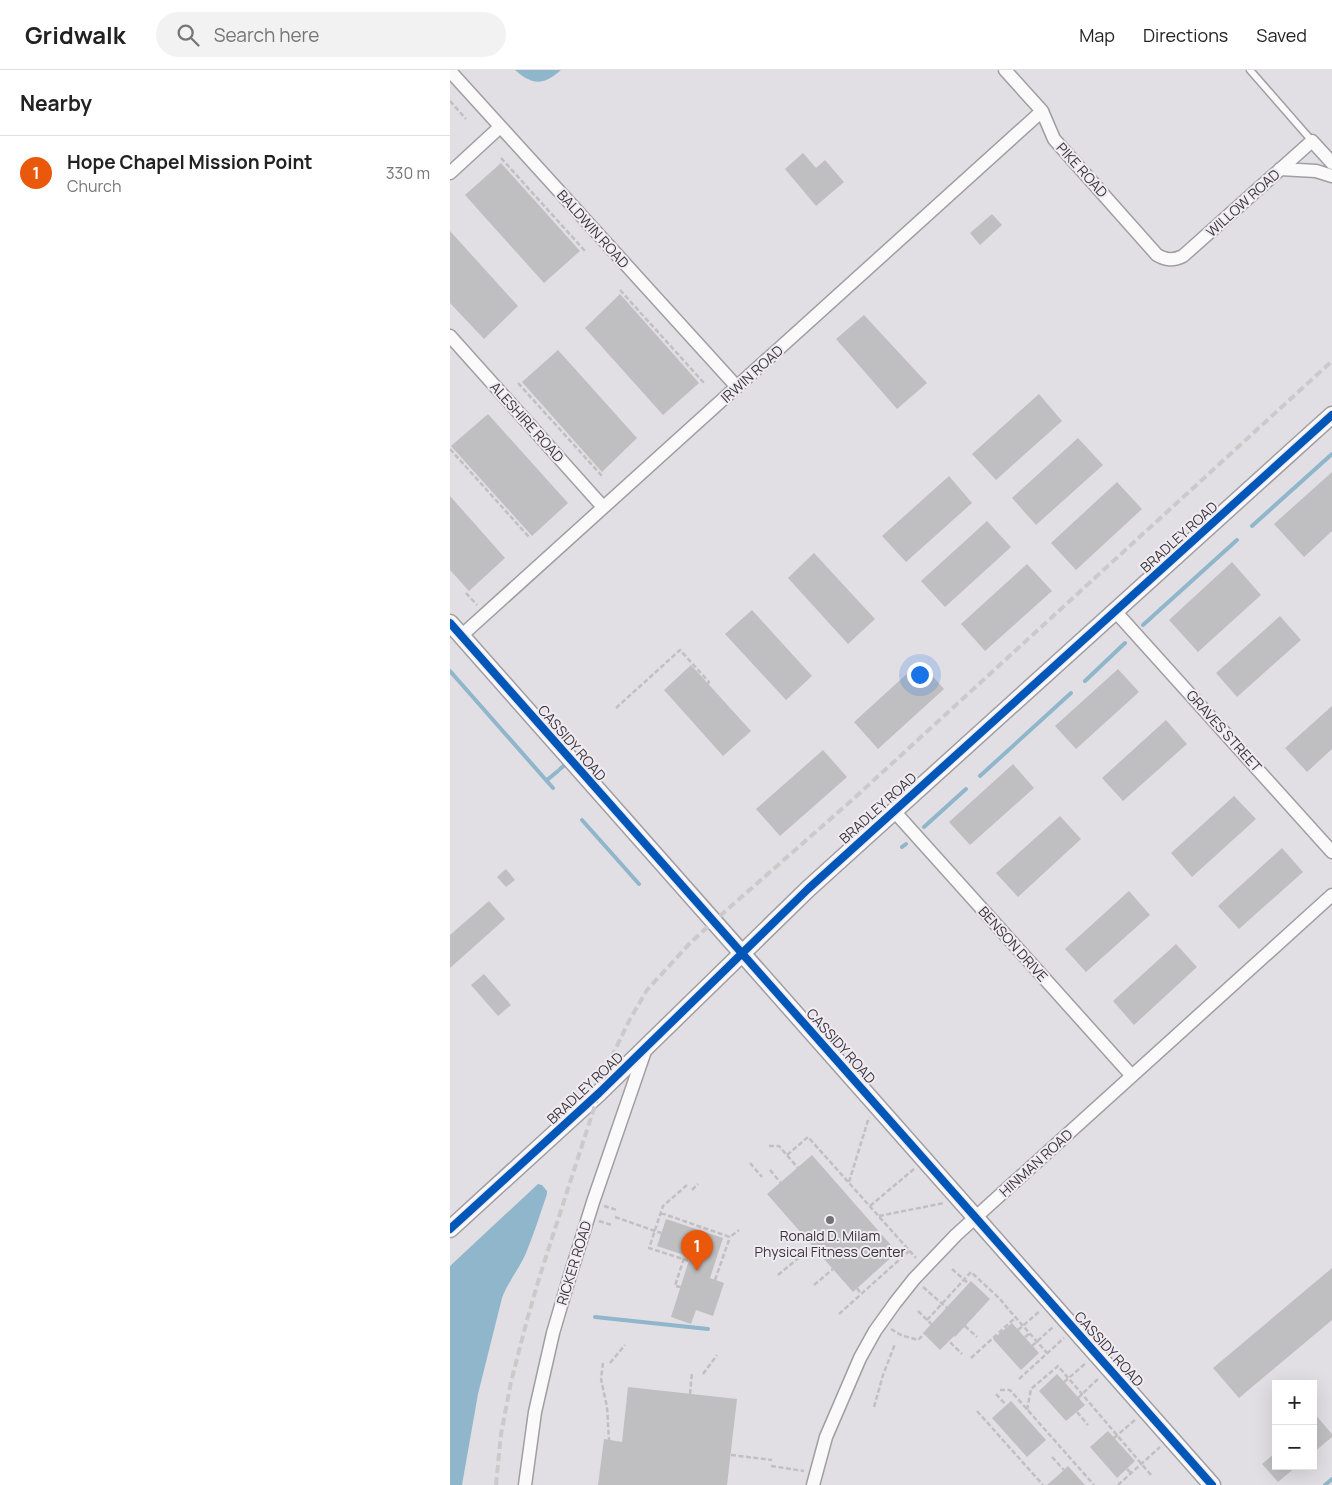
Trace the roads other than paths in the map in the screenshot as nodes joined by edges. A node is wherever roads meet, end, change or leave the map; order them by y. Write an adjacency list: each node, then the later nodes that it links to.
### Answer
1 (1005, 70): 4 (street, PIKE ROAD)
2 (1250, 70): 6 (lane)
3 (450, 71): 5 (street, BALDWIN ROAD)
4 (1042, 111): 11 (street, PIKE ROAD); 13 (street, IRWIN ROAD)
5 (500, 127): 9 (street); 13 (street, BALDWIN ROAD)
6 (1312, 141): 7 (street); 8 (street, WILLOW ROAD)
7 (1332, 163)
8 (1280, 169): 10 (street); 11 (street, WILLOW ROAD)
9 (450, 173)
10 (1332, 176)
11 (1171, 260)
12 (450, 336): 15 (street, ALESHIRE ROAD)
13 (737, 388): 15 (street, IRWIN ROAD)
14 (1332, 415): 16 (street, BRADLEY ROAD)
15 (603, 507): 18 (street, IRWIN ROAD)
16 (1115, 611): 19 (street, BRADLEY ROAD); 20 (street, GRAVES STREET)
17 (450, 623): 18 (street, CASSIDY ROAD)
18 (461, 636): 22 (street, CASSIDY ROAD)
19 (894, 811): 22 (street, BRADLEY ROAD); 24 (street, BENSON DRIVE)
20 (1332, 852)
21 (1332, 895): 24 (street, HINMAN ROAD)
22 (742, 953): 23 (street, BRADLEY ROAD); 25 (street, CASSIDY ROAD)
23 (646, 1046): 26 (street, BRADLEY ROAD); 28 (street, RICKER ROAD)
24 (1132, 1076): 25 (street, HINMAN ROAD)
25 (976, 1218): 27 (street, HINMAN ROAD); 29 (street, CASSIDY ROAD)
26 (450, 1229)
27 (814, 1479)
28 (524, 1485)
29 (1212, 1485)

